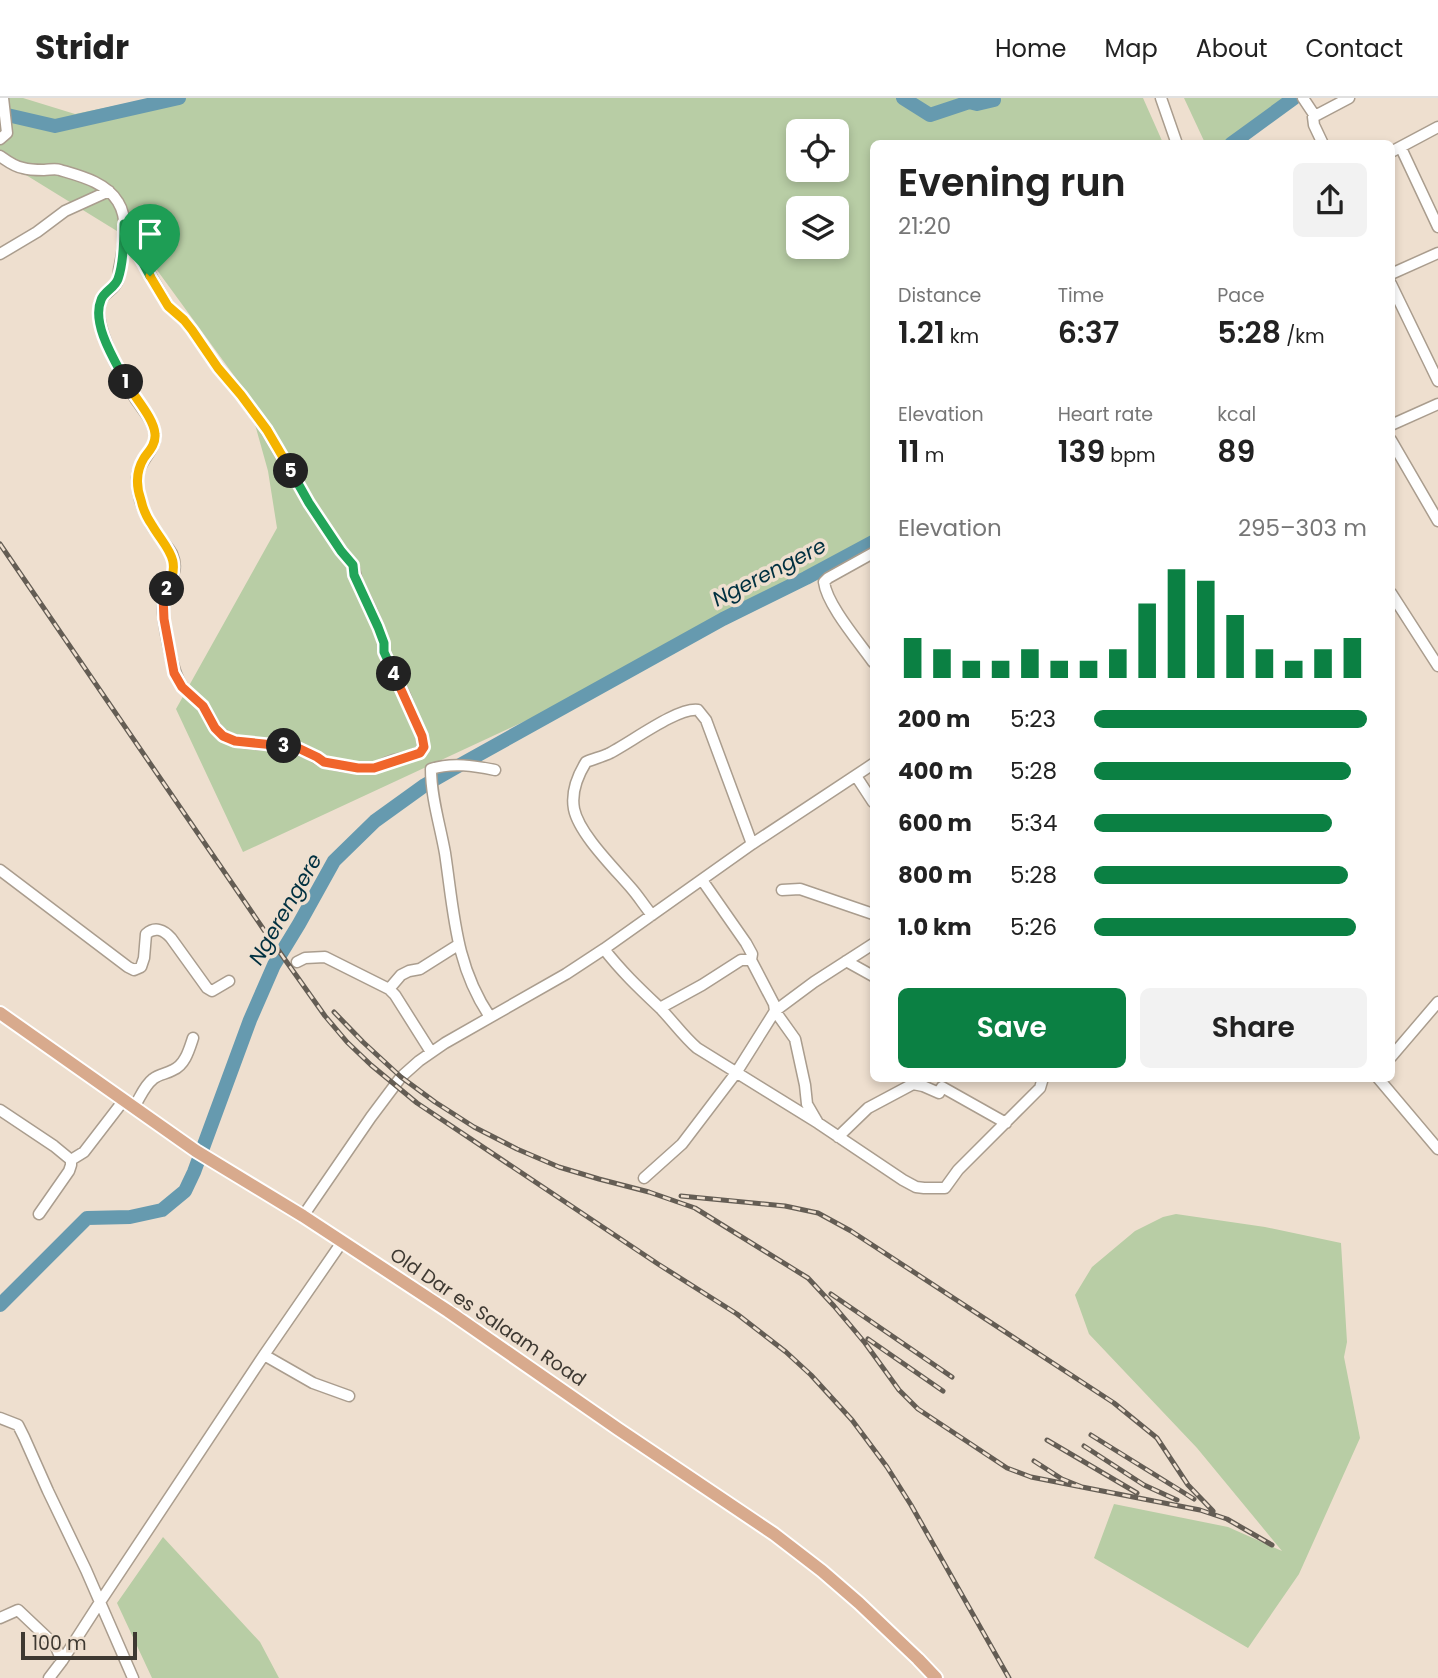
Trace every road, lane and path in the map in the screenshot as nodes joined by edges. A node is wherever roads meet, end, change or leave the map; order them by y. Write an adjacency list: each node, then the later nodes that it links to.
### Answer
1 (3, 98): 7 (street)
2 (1161, 98): 8 (street)
3 (1303, 98): 5 (street)
4 (1349, 98): 5 (street)
5 (1315, 116): 9 (street)
6 (1438, 127): 10 (street)
7 (0, 139)
8 (1176, 140)
9 (1320, 140)
10 (1396, 150): 14 (street)
11 (0, 156): 12 (street)
12 (109, 191): 13 (street); 16 (street)
13 (124, 224): 28 (street); 28 (street)
14 (1438, 227)
15 (1438, 253): 17 (street)
16 (0, 254)
17 (1395, 272)
18 (1395, 292): 19 (street)
19 (1438, 381)
20 (1438, 404): 21 (street)
21 (1395, 423)
22 (1395, 447): 23 (street)
23 (1438, 521)
24 (870, 556): 26 (street)
25 (1395, 599): 27 (street)
26 (870, 658)
27 (1438, 666)
28 (424, 747): 30 (street)
29 (870, 766): 32 (street)
30 (431, 769): 31 (street); 40 (street)
31 (495, 770)
32 (856, 776): 33 (street); 34 (street)
33 (870, 797)
34 (752, 844): 36 (street); 39 (street)
35 (0, 870): 47 (street)
36 (702, 880): 39 (street); 43 (street)
37 (782, 890): 38 (street)
38 (870, 913)
39 (652, 915): 42 (street)
40 (458, 945): 48 (street); 53 (street)
41 (870, 946): 44 (street)
42 (604, 949): 50 (street); 53 (street)
43 (751, 960): 50 (street); 51 (street)
44 (846, 961): 46 (street); 51 (street)
45 (297, 962): 48 (street)
46 (870, 974)
47 (229, 981)
48 (390, 989): 56 (street)
49 (1438, 1002): 55 (street)
50 (660, 1008): 57 (street)
51 (775, 1011): 57 (street); 63 (street)
52 (0, 1013): 61 (main road, Old Dar es Salaam Road)
53 (490, 1017): 56 (street)
54 (193, 1038): 61 (street)
55 (1395, 1051)
56 (431, 1052): 70 (street)
57 (736, 1073): 63 (street); 68 (street)
58 (911, 1082): 64 (street); 65 (street)
59 (1042, 1082): 64 (street)
60 (1381, 1082): 66 (street)
61 (129, 1103): 67 (street); 70 (main road, Old Dar es Salaam Road)
62 (0, 1110): 67 (street)
63 (818, 1123): 65 (street)
64 (1006, 1123): 65 (street)
65 (838, 1137)
66 (1438, 1149)
67 (71, 1160): 69 (street)
68 (644, 1178)
69 (39, 1214)
70 (303, 1216): 71 (main road, Old Dar es Salaam Road)
71 (342, 1242): 72 (street); 80 (main road, Old Dar es Salaam Road)
72 (264, 1355): 73 (street); 75 (street)
73 (349, 1396)
74 (0, 1418): 75 (street)
75 (100, 1602): 77 (street); 79 (street)
76 (0, 1618): 77 (street)
77 (62, 1661): 78 (street)
78 (49, 1678)
79 (133, 1678)
80 (936, 1678)

